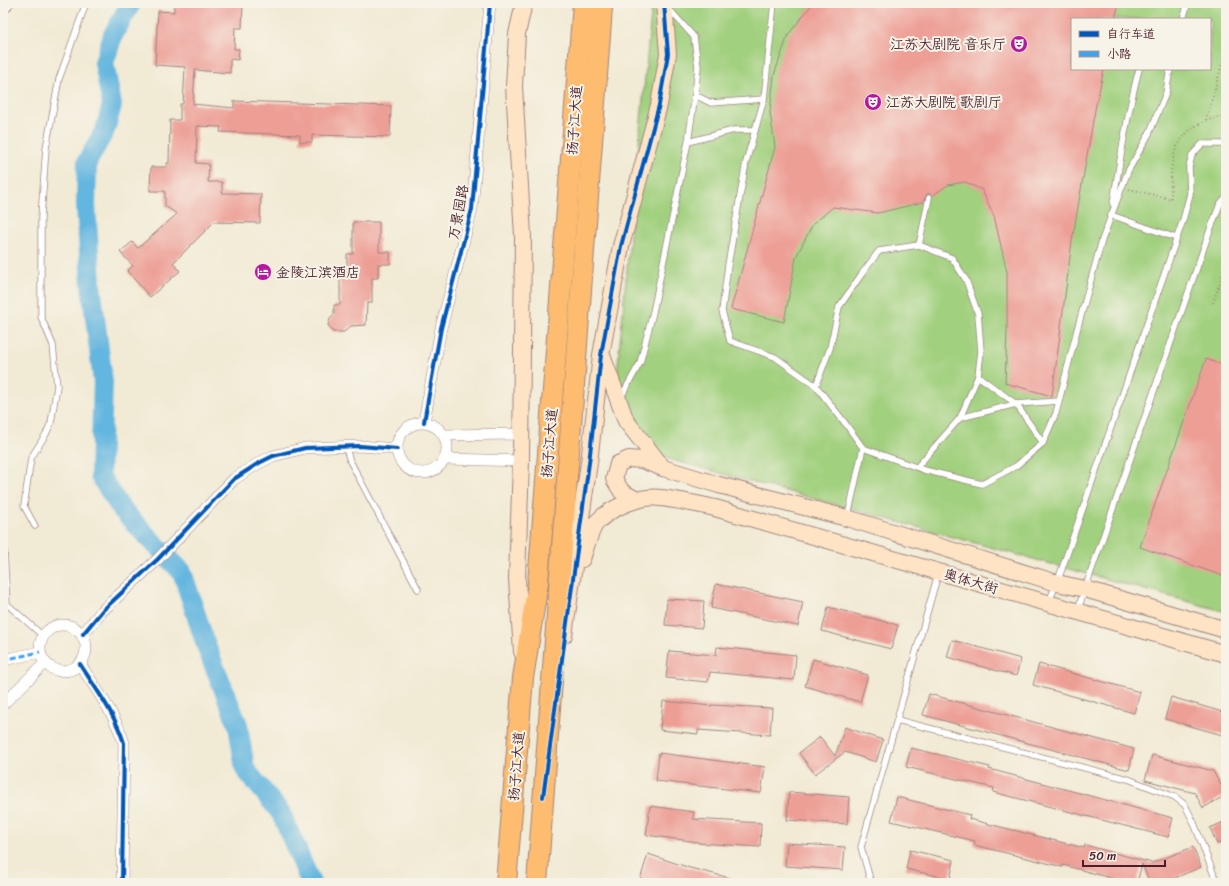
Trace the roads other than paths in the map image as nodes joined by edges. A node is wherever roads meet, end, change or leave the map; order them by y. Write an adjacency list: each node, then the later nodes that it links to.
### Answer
1 (12, 3): 9 (lane)
2 (86, 3): 43 (lane)
3 (490, 3): 30 (street, 万景园路)
4 (524, 3): 31 (street)
5 (664, 3): 13 (lane); 23 (street)
6 (774, 3): 14 (lane)
7 (1188, 3): 10 (lane)
8 (592, 6): 61 (highway, 扬子江大道); 64 (highway, 扬子江大道)
9 (3, 9)
10 (1183, 18)
11 (1139, 70): 20 (lane)
12 (1170, 70): 20 (lane)
13 (695, 96): 14 (lane); 16 (lane)
14 (764, 99): 15 (lane)
15 (755, 130): 16 (lane); 25 (lane)
16 (688, 142): 26 (lane)
17 (1226, 145): 21 (lane)
18 (1226, 197): 48 (lane)
19 (929, 198): 22 (lane)
20 (1111, 215): 21 (lane); 27 (lane)
21 (1176, 238): 46 (lane)
22 (919, 244): 24 (lane); 25 (lane)
23 (601, 355): 26 (street); 52 (street)
24 (978, 376): 28 (lane); 29 (lane)
25 (816, 386): 35 (lane)
26 (619, 401): 40 (street)
27 (1059, 401): 28 (lane); 33 (lane)
28 (1016, 404): 29 (lane); 33 (lane)
29 (960, 418): 39 (lane)
30 (424, 422): 32 (street); 36 (street)
31 (520, 434): 32 (street); 38 (street)
32 (444, 435): 37 (street)
33 (1043, 443): 39 (lane)
34 (345, 446): 36 (street); 47 (lane); 54 (street)
35 (863, 448): 39 (lane); 42 (lane)
36 (397, 449): 37 (street)
37 (445, 459): 38 (street)
38 (521, 461): 61 (street)
39 (917, 467)
40 (663, 468): 41 (street, 奥体大街); 42 (street, 奥体大街)
41 (637, 500): 45 (street, 奥体大街); 52 (street, 奥体大街)
42 (847, 518): 46 (street, 奥体大街)
43 (35, 526)
44 (3, 532): 50 (lane)
45 (939, 572): 49 (street, 奥体大街); 63 (lane)
46 (1057, 583): 48 (street, 奥体大街); 49 (lane)
47 (418, 589)
48 (1085, 589): 51 (lane); 53 (street, 奥体大街)
49 (1048, 603): 51 (street, 奥体大街)
50 (5, 604): 55 (lane)
51 (1077, 612): 57 (street, 奥体大街)
52 (566, 618): 64 (street)
53 (1226, 630)
54 (83, 634): 55 (street); 60 (street)
55 (43, 636): 56 (street)
56 (40, 652): 58 (street); 59 (street)
57 (1226, 654)
58 (3, 660)
59 (45, 663): 60 (street); 62 (street)
60 (80, 664): 65 (street)
61 (523, 678): 66 (highway, 扬子江大道)
62 (3, 704)
63 (897, 720): 68 (lane); 69 (lane)
64 (543, 797): 67 (highway, 扬子江大道)
65 (122, 883)
66 (506, 883)
67 (536, 883)
68 (871, 883)
69 (1217, 883)

